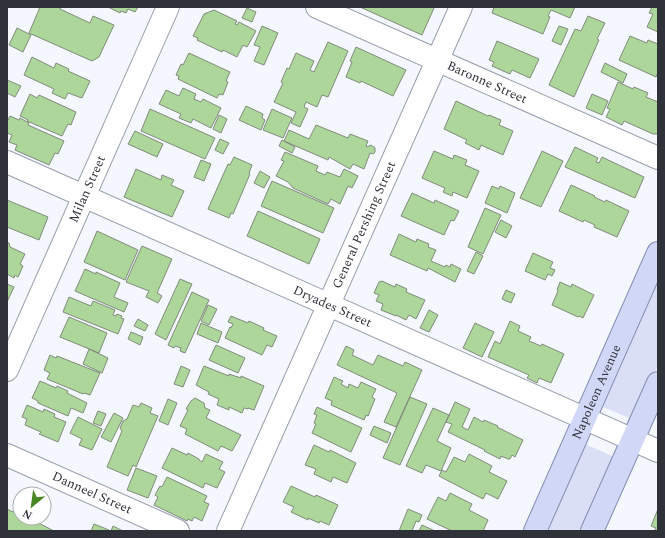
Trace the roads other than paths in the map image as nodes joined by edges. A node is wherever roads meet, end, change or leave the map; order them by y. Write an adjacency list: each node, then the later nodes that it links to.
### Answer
1 (168, 7): 7 (street, Milan Street)
2 (317, 7): 4 (street, Baronne Street)
3 (461, 7): 4 (street, General Pershing Street)
4 (437, 60): 5 (street, Baronne Street); 9 (street, General Pershing Street)
5 (658, 158)
6 (7, 162): 7 (street, Dryades Street)
7 (84, 196): 9 (street, Dryades Street); 10 (street, Milan Street)
8 (658, 253): 12 (main road, Napoleon Avenue)
9 (328, 305): 12 (street, Dryades Street); 17 (street, General Pershing Street)
10 (7, 370)
11 (658, 383): 13 (main road)
12 (584, 419): 13 (street, Dryades Street); 18 (main road, Napoleon Avenue)
13 (633, 440): 14 (street, Dryades Street); 19 (main road)
14 (658, 451)
15 (7, 455): 16 (street, Danneel Street)
16 (178, 531)
17 (228, 531)
18 (535, 531)
19 (592, 531)

